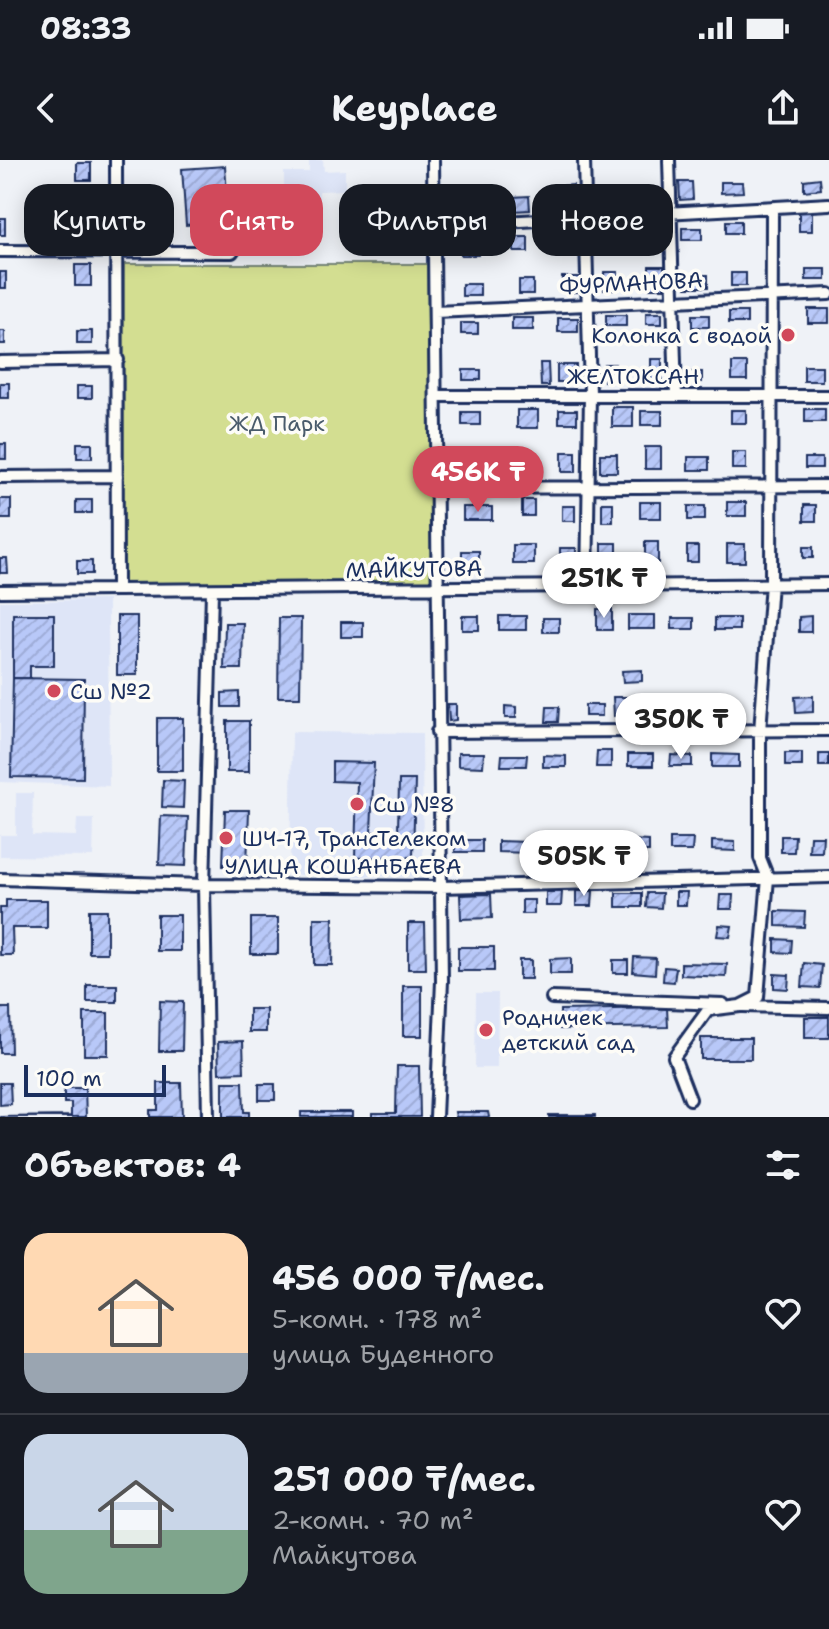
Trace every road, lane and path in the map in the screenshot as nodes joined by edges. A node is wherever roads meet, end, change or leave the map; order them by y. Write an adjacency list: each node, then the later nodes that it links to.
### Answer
1 (116, 160): 5 (street)
2 (433, 160): 6 (street)
3 (584, 160): 7 (street)
4 (669, 160): 8 (street)
5 (116, 184)
6 (433, 184)
7 (584, 184)
8 (669, 184)
9 (829, 204): 10 (street)
10 (772, 209): 11 (street); 19 (street)
11 (673, 215)
12 (0, 251): 13 (street)
13 (24, 251)
14 (117, 256): 23 (street)
15 (434, 256): 22 (street)
16 (586, 256): 21 (street)
17 (672, 256): 20 (street)
18 (829, 294): 19 (street, ФУРМАНОВА)
19 (774, 296): 20 (street, ФУРМАНОВА); 28 (street)
20 (674, 300): 21 (street, ФУРМАНОВА); 27 (street)
21 (588, 305): 22 (street, ФУРМАНОВА); 25 (street)
22 (435, 312): 26 (street)
23 (118, 360): 24 (street); 30 (street)
24 (0, 362)
25 (590, 395): 26 (street, ЖЕЛТОКСАН); 27 (street, ЖЕЛТОКСАН); 32 (street)
26 (437, 396): 35 (street)
27 (676, 396): 28 (street, ЖЕЛТОКСАН)
28 (772, 396): 29 (street, ЖЕЛТОКСАН); 33 (street)
29 (829, 396)
30 (117, 476): 31 (street); 40 (street)
31 (0, 477)
32 (590, 485): 33 (street); 35 (street); 38 (street)
33 (770, 486): 34 (street); 36 (street)
34 (829, 486)
35 (437, 488): 39 (street)
36 (771, 583): 37 (street, МАЙКУТОВА); 38 (street, МАЙКУТОВА); 44 (street)
37 (829, 584)
38 (587, 586): 39 (street, МАЙКУТОВА)
39 (436, 589): 42 (street, МАЙКУТОВА); 45 (street)
40 (117, 590): 41 (street, МАЙКУТОВА); 42 (street, МАЙКУТОВА)
41 (0, 591)
42 (212, 591): 49 (street)
43 (829, 730): 44 (street)
44 (760, 731): 45 (street); 47 (street)
45 (437, 732): 50 (street)
46 (829, 877): 47 (street, УЛИЦА КОШАНБАЕВА)
47 (768, 878): 50 (street, УЛИЦА КОШАНБАЕВА); 52 (street)
48 (0, 879): 49 (street, УЛИЦА КОШАНБАЕВА)
49 (204, 885): 50 (street, УЛИЦА КОШАНБАЕВА); 55 (street)
50 (440, 887): 56 (street)
51 (552, 998): 52 (street)
52 (740, 1006): 53 (street); 54 (street)
53 (829, 1008)
54 (690, 1099)
55 (208, 1117)
56 (436, 1117)

